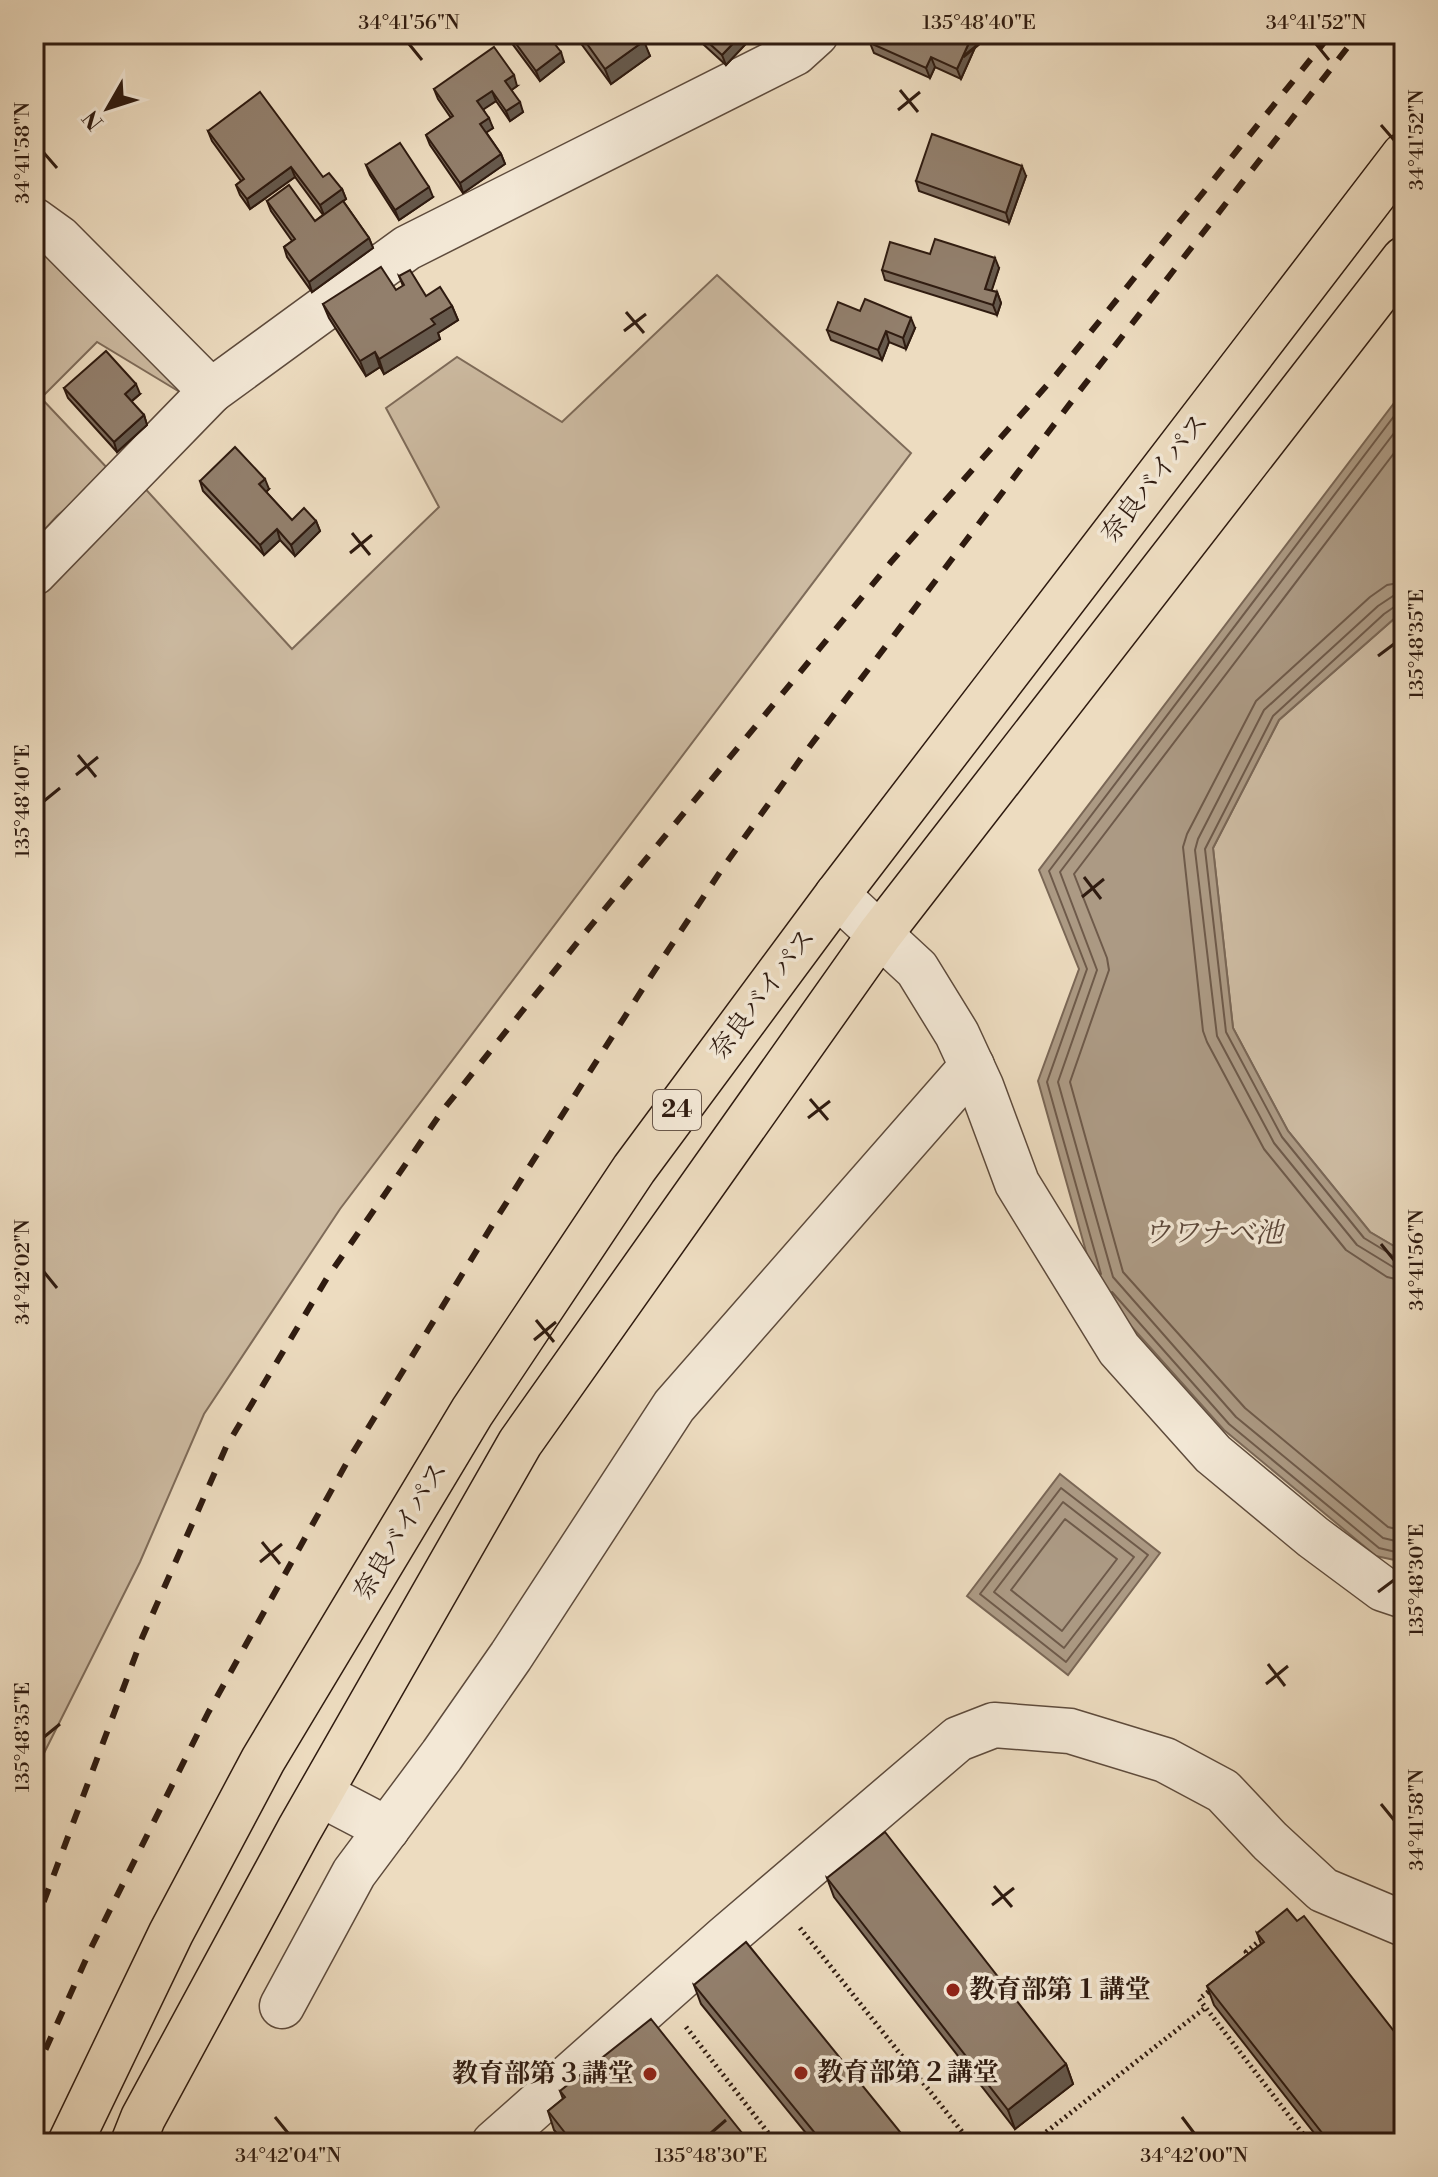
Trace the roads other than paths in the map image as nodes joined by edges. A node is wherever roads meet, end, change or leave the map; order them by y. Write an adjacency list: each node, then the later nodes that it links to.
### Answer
1 (816, 34): 5 (street)
2 (1404, 155): 7 (highway, 奈良バイパス / 24)
3 (34, 220): 5 (street)
4 (1404, 259): 8 (highway, 24)
5 (211, 391): 6 (street)
6 (34, 573)
7 (837, 895): 8 (street); 15 (highway, 奈良バイパス / 24)
8 (880, 934): 9 (street); 11 (highway, 24)
9 (972, 1066): 10 (street); 12 (street)
10 (1404, 1596)
11 (320, 1794): 12 (street); 16 (highway, 24)
12 (387, 1829): 14 (street)
13 (1404, 1924): 17 (street)
14 (282, 2006)
15 (70, 2143)
16 (133, 2143)
17 (494, 2143)

